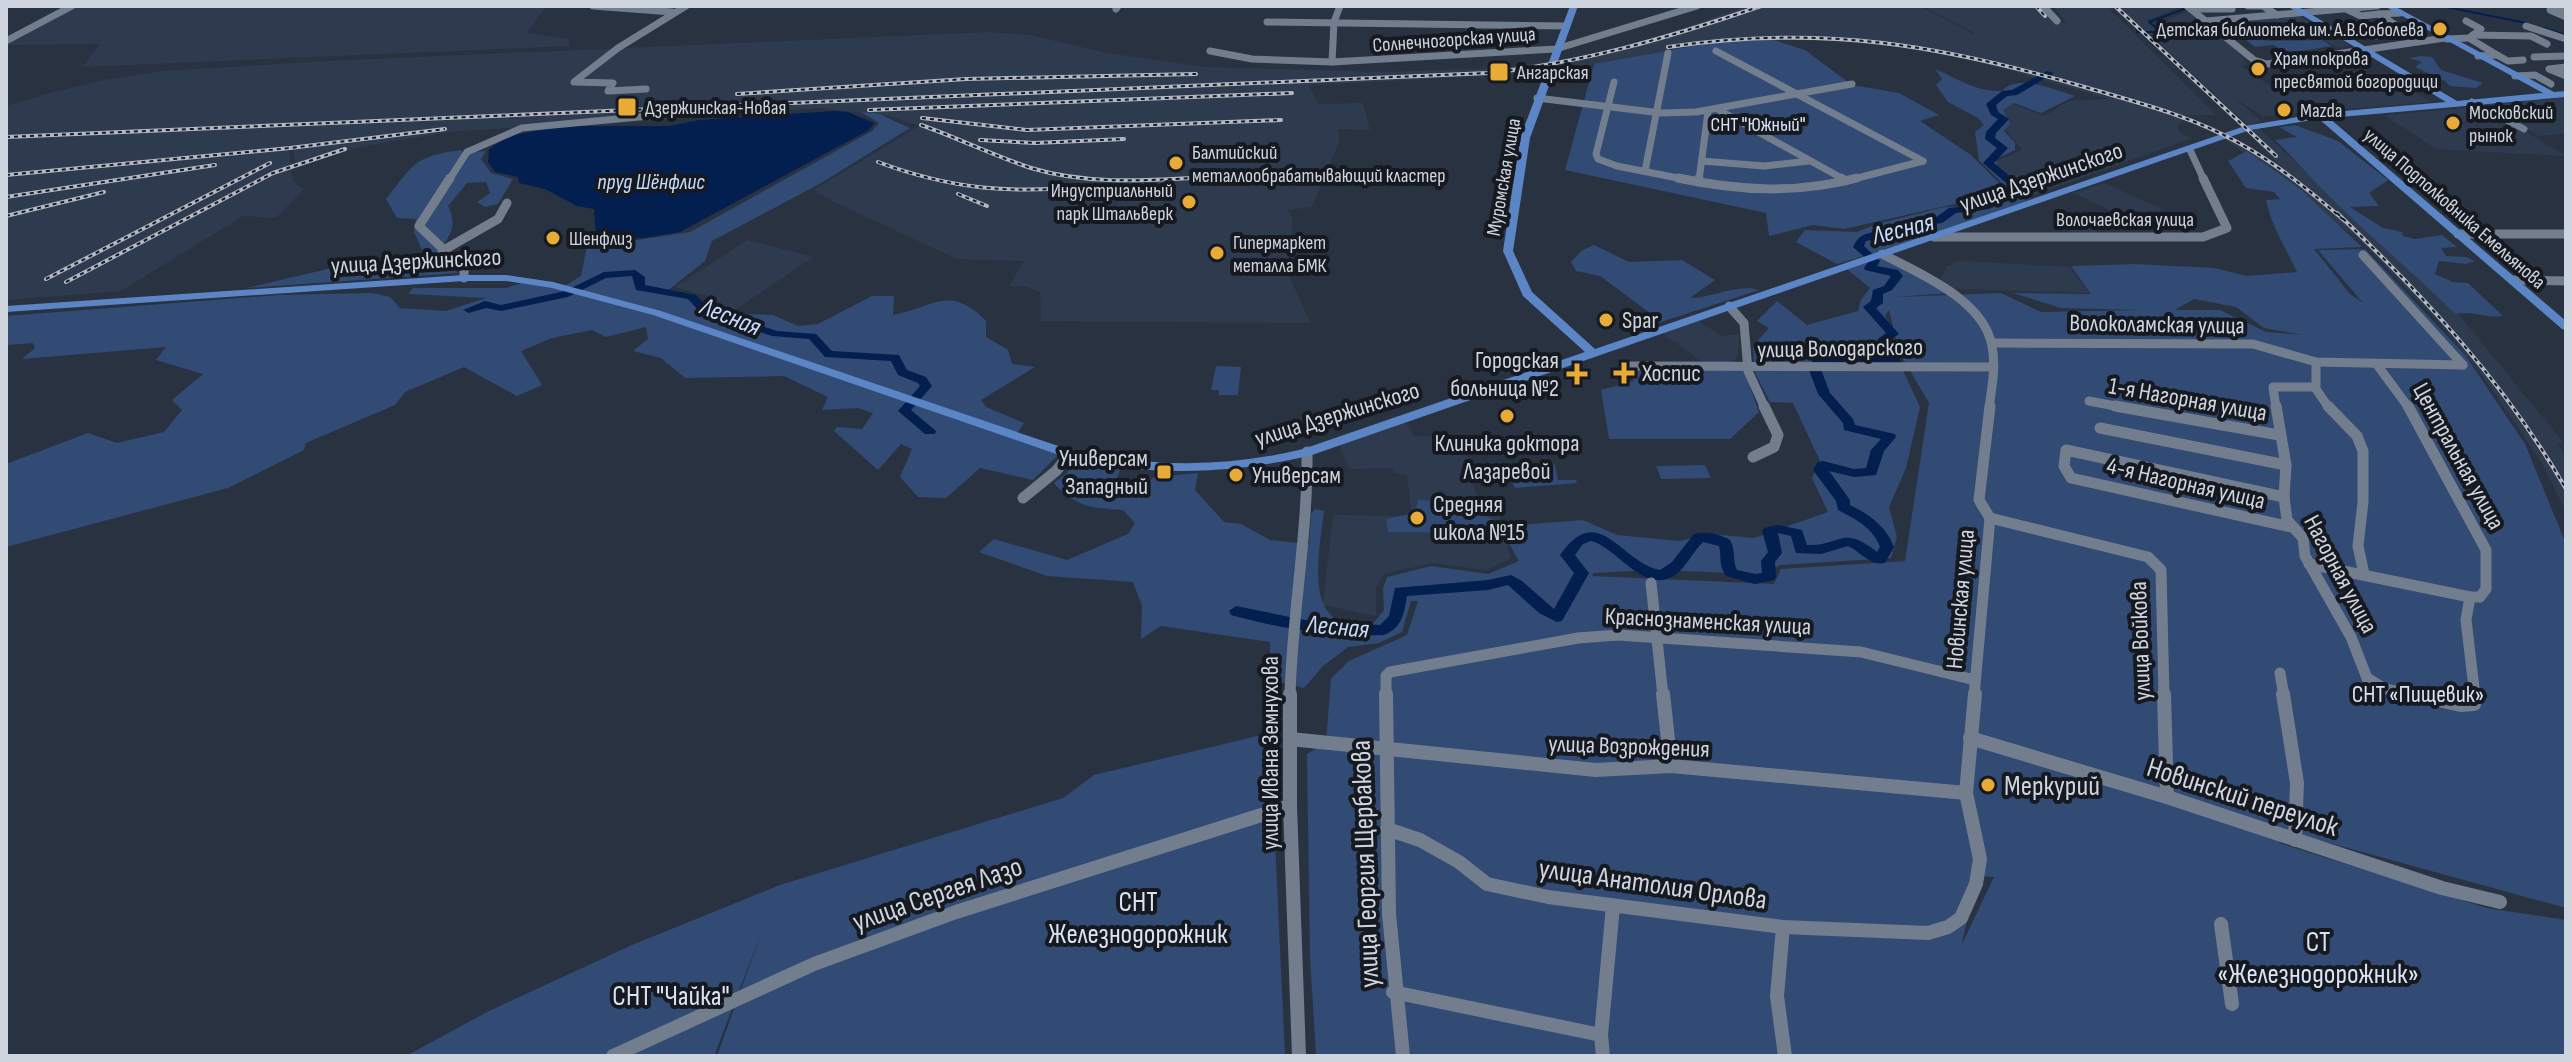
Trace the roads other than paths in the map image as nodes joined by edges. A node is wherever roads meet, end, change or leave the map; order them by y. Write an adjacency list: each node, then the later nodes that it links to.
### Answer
1 (72, 6): 32 (street)
2 (593, 6): 15 (street)
3 (686, 6): 15 (street)
4 (1340, 6): 25 (street)
5 (1574, 6): 27 (main road, Муромская улица)
6 (1694, 6): 34 (street, Солнечногорская улица)
7 (2043, 6): 21 (street)
8 (2248, 6): 19 (street)
9 (2291, 6): 16 (main road)
10 (2377, 6): 14 (street)
11 (2388, 6): 17 (main road)
12 (2231, 7): 13 (street); 20 (street)
13 (2190, 8): 22 (street)
14 (2345, 9): 16 (street); 18 (street)
15 (673, 12): 53 (street)
16 (2302, 12): 19 (street); 37 (main road)
17 (2400, 13): 18 (street); 30 (main road)
18 (2379, 14): 28 (street)
19 (2277, 15): 20 (street)
20 (2249, 17): 22 (street)
21 (2057, 21)
22 (2206, 21): 37 (street)
23 (2466, 21): 29 (street)
24 (1267, 22): 25 (street)
25 (1334, 22): 27 (street); 44 (street)
26 (2526, 26): 31 (street)
27 (1565, 28): 34 (main road, Муромская улица)
28 (2376, 36)
29 (2471, 37): 30 (street); 33 (street); 39 (street)
30 (2446, 38): 37 (street); 40 (main road)
31 (2566, 39)
32 (6, 41)
33 (2547, 44)
34 (1556, 49): 44 (street, Солнечногорская улица); 57 (main road, Муромская улица)
35 (1210, 51): 44 (street, Солнечногорская улица)
36 (1716, 51): 54 (street)
37 (2365, 51): 59 (main road)
38 (1668, 53): 62 (street)
39 (2497, 55): 40 (street); 43 (street)
40 (2478, 56): 48 (main road)
41 (2566, 56): 42 (street)
42 (2534, 57)
43 (2523, 60)
44 (1332, 62)
45 (2566, 67): 46 (street)
46 (2549, 69): 47 (street); 49 (street)
47 (2535, 75): 48 (street); 52 (street)
48 (2515, 76): 56 (main road)
49 (2566, 76)
50 (1614, 82): 60 (street)
51 (1852, 84): 54 (street)
52 (2551, 84)
53 (646, 89)
54 (1796, 93): 61 (street); 71 (street)
55 (2566, 94): 56 (main road, улица Дзержинского)
56 (2552, 95): 58 (main road, улица Дзержинского)
57 (1537, 98): 60 (street); 87 (main road, Муромская улица)
58 (2472, 102): 59 (main road, улица Дзержинского); 66 (street)
59 (2454, 104): 65 (main road, улица Дзержинского)
60 (1606, 108): 62 (street); 70 (street)
61 (1718, 110): 63 (street); 69 (street)
62 (1658, 112): 63 (street); 70 (street)
63 (1708, 112): 68 (street)
64 (670, 114): 77 (street)
65 (2321, 116): 67 (main road, улица Дзержинского); 74 (main road, улица Подполковника Емельянова)
66 (2524, 129)
67 (2190, 150): 76 (main road, улица Дзержинского); 76 (street, Волочаевская улица)
68 (1702, 161): 69 (street); 72 (street)
69 (1809, 161): 71 (street)
70 (1645, 171): 72 (street)
71 (1846, 181): 72 (street)
72 (1699, 182)
73 (507, 203): 77 (street)
74 (2458, 234): 75 (street); 81 (main road, улица Подполковника Емельянова)
75 (2566, 234)
76 (1934, 237): 79 (main road, улица Дзержинского)
77 (442, 251): 80 (street)
78 (2363, 255): 91 (street, Волоколамская улица)
79 (1873, 256): 83 (main road, улица Дзержинского); 86 (street, Новинская улица)
80 (464, 278): 84 (main road, улица Дзержинского); 98 (main road, улица Дзержинского)
81 (2512, 280): 82 (street); 85 (main road, улица Подполковника Емельянова)
82 (2566, 281)
83 (1729, 306): 87 (main road, улица Дзержинского); 90 (street)
84 (6, 309)
85 (2566, 327)
86 (1992, 343): 88 (street, Волоколамская улица); 92 (street, Новинская улица)
87 (1592, 352): 97 (main road, улица Дзержинского)
88 (2316, 362): 91 (street, Волоколамская улица); 93 (street)
89 (1627, 366): 90 (street)
90 (1747, 366): 92 (street, улица Володарского); 99 (street, улица Володарского)
91 (2378, 366): 108 (street, Центральная улица)
92 (1994, 367): 103 (street, Новинская улица)
93 (2314, 387): 96 (street, Нагорная улица); 106 (street)
94 (2089, 401): 96 (street, 1-я Нагорная улица)
95 (2100, 428): 100 (street)
96 (2279, 435): 100 (street, Нагорная улица)
97 (1307, 452): 98 (main road, улица Дзержинского); 115 (street, улица Ивана Земнухова)
98 (1070, 454): 102 (street)
99 (1753, 457)
100 (2286, 465): 101 (street, Нагорная улица)
101 (2284, 497): 104 (street, Нагорная улица); 104 (street, 4-я Нагорная улица)
102 (1023, 498)
103 (1990, 518): 112 (street, Новинская улица); 119 (street, улица Войкова)
104 (2291, 527): 105 (street, Нагорная улица)
105 (2309, 564): 106 (street); 113 (street, Нагорная улица)
106 (2364, 574): 108 (street)
107 (1651, 583): 109 (street)
108 (2470, 597): 113 (street, Центральная улица)
109 (1659, 637): 110 (street, Краснознаменская улица); 112 (street, Краснознаменская улица); 117 (street)
110 (1390, 672): 116 (street, улица Георгия Щербакова)
111 (2280, 673): 122 (street)
112 (1975, 680): 114 (street, Новинская улица)
113 (2476, 701)
114 (1970, 738): 118 (street, Новинская улица); 119 (street, Новинский переулок)
115 (1290, 739): 116 (street, улица Возрождения); 120 (street, улица Ивана Земнухова)
116 (1385, 748): 117 (street, улица Возрождения); 121 (street, улица Георгия Щербакова)
117 (1671, 766): 118 (street, улица Возрождения)
118 (1966, 793): 127 (street, Новинская улица)
119 (2167, 797): 122 (street, Новинский переулок)
120 (1290, 806): 131 (street, улица Сергея Лазо); 132 (street, улица Ивана Земнухова)
121 (1387, 829): 124 (street, улица Анатолия Орлова); 128 (street, улица Георгия Щербакова)
122 (2295, 840): 123 (street, Новинский переулок)
123 (2500, 902)
124 (1613, 906): 126 (street, улица Анатолия Орлова); 130 (street)
125 (2221, 924): 129 (street)
126 (1783, 927): 127 (street, улица Анатолия Орлова); 135 (street)
127 (1928, 933)
128 (1393, 992): 130 (street); 133 (street, улица Георгия Щербакова)
129 (2232, 1004)
130 (1601, 1035): 134 (street)
131 (613, 1056)
132 (1299, 1056)
133 (1403, 1056)
134 (1603, 1056)
135 (1785, 1056)

